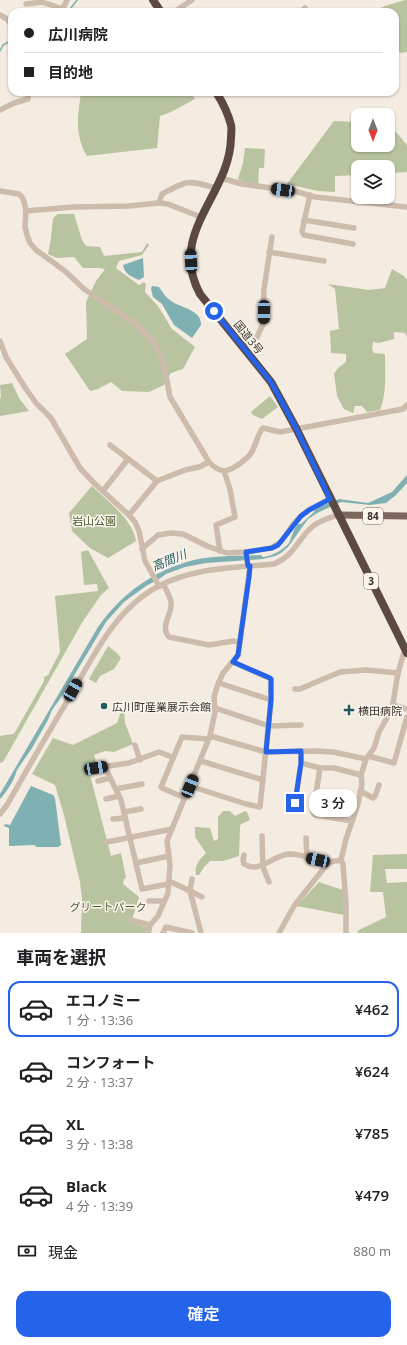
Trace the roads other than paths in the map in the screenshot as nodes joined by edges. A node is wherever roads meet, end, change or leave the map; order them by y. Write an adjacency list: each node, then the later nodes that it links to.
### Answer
1 (192, 0): 4 (street)
2 (26, 4): 3 (street)
3 (57, 8)
4 (180, 8)
5 (28, 96): 7 (street)
6 (219, 96): 8 (highway, 国道3号 / 3)
7 (0, 110)
8 (221, 178): 9 (highway, 国道3号 / 3); 11 (street)
9 (216, 188): 12 (street); 15 (highway, 国道3号 / 3)
10 (0, 190): 14 (street)
11 (310, 195): 13 (street); 16 (street)
12 (159, 203): 14 (street); 15 (street)
13 (407, 207)
14 (26, 211): 28 (street)
15 (201, 217): 23 (highway, 国道3号 / 3)
16 (304, 220): 17 (street); 19 (street)
17 (354, 228)
18 (272, 237): 20 (street)
19 (353, 244)
20 (270, 252): 21 (street); 23 (street)
21 (324, 261)
22 (0, 341): 31 (street)
23 (243, 346): 25 (highway, 国道3号 / 3)
24 (407, 405): 25 (street)
25 (296, 428): 29 (street); 32 (highway, 国道3号 / 3)
26 (110, 445): 27 (street)
27 (128, 458): 30 (street); 31 (street)
28 (210, 462): 29 (street); 30 (street)
29 (224, 471): 37 (street)
30 (157, 481): 34 (street)
31 (103, 491): 34 (street)
32 (331, 500): 33 (highway, 国道3号 / 3); 38 (street)
33 (337, 512): 35 (main road, 84); 39 (street); 42 (highway, 国道3号 / 3)
34 (129, 515): 36 (street)
35 (407, 516)
36 (142, 549): 37 (street); 40 (street)
37 (220, 551): 38 (street)
38 (246, 553): 39 (street)
39 (248, 565): 40 (street); 41 (street)
40 (160, 584): 41 (street); 80 (street)
41 (240, 643): 43 (street)
42 (406, 651): 44 (street)
43 (233, 662): 45 (street); 47 (street)
44 (398, 673): 46 (street); 48 (street)
45 (219, 683): 47 (street); 49 (street)
46 (295, 689)
47 (271, 700): 53 (street)
48 (393, 705): 50 (street); 59 (street)
49 (214, 708): 53 (street); 54 (street)
50 (407, 709)
51 (407, 717): 59 (street)
52 (301, 725): 53 (street)
53 (269, 726): 57 (street)
54 (210, 737): 57 (street); 58 (street); 61 (street)
55 (135, 745): 60 (street)
56 (301, 751): 57 (street); 59 (street); 62 (street)
57 (266, 752): 68 (street)
58 (172, 757): 60 (street); 76 (street)
59 (367, 758): 66 (street)
60 (140, 760): 63 (street)
61 (201, 761): 68 (street); 72 (street)
62 (301, 763): 65 (street); 78 (street)
63 (105, 767): 64 (street); 67 (street)
64 (96, 768)
65 (320, 768): 66 (street); 83 (street)
66 (362, 775): 74 (street)
67 (110, 778): 69 (street); 73 (street)
68 (263, 780): 72 (street)
69 (98, 781)
70 (142, 784): 73 (street)
71 (379, 785): 74 (street)
72 (190, 786): 76 (street)
73 (116, 789): 75 (street)
74 (360, 791): 83 (street)
75 (119, 796): 77 (street); 81 (street)
76 (185, 798): 84 (street)
77 (106, 799)
78 (295, 803)
79 (141, 809): 81 (street)
80 (0, 814)
81 (124, 815): 82 (street); 86 (street)
82 (113, 819)
83 (352, 822): 92 (street)
84 (172, 829): 86 (street); 90 (street)
85 (262, 836): 95 (street)
86 (130, 837): 88 (street); 94 (street)
87 (306, 838): 91 (street)
88 (107, 842)
89 (244, 855): 95 (street)
90 (169, 856): 94 (street); 97 (street)
91 (307, 858): 93 (street); 95 (street)
92 (341, 860): 93 (street); 110 (street)
93 (330, 862): 109 (street)
94 (136, 863): 97 (street)
95 (262, 865): 98 (street)
96 (192, 879): 99 (street)
97 (169, 882): 99 (street); 102 (street)
98 (269, 882)
99 (190, 891): 100 (street); 108 (street)
100 (202, 897)
101 (149, 901): 102 (street)
102 (164, 901): 104 (street)
103 (130, 920): 104 (street)
104 (150, 925): 105 (street)
105 (148, 933)
106 (163, 933): 107 (street)
107 (192, 933)
108 (201, 933)
109 (279, 933)
110 (346, 933)

